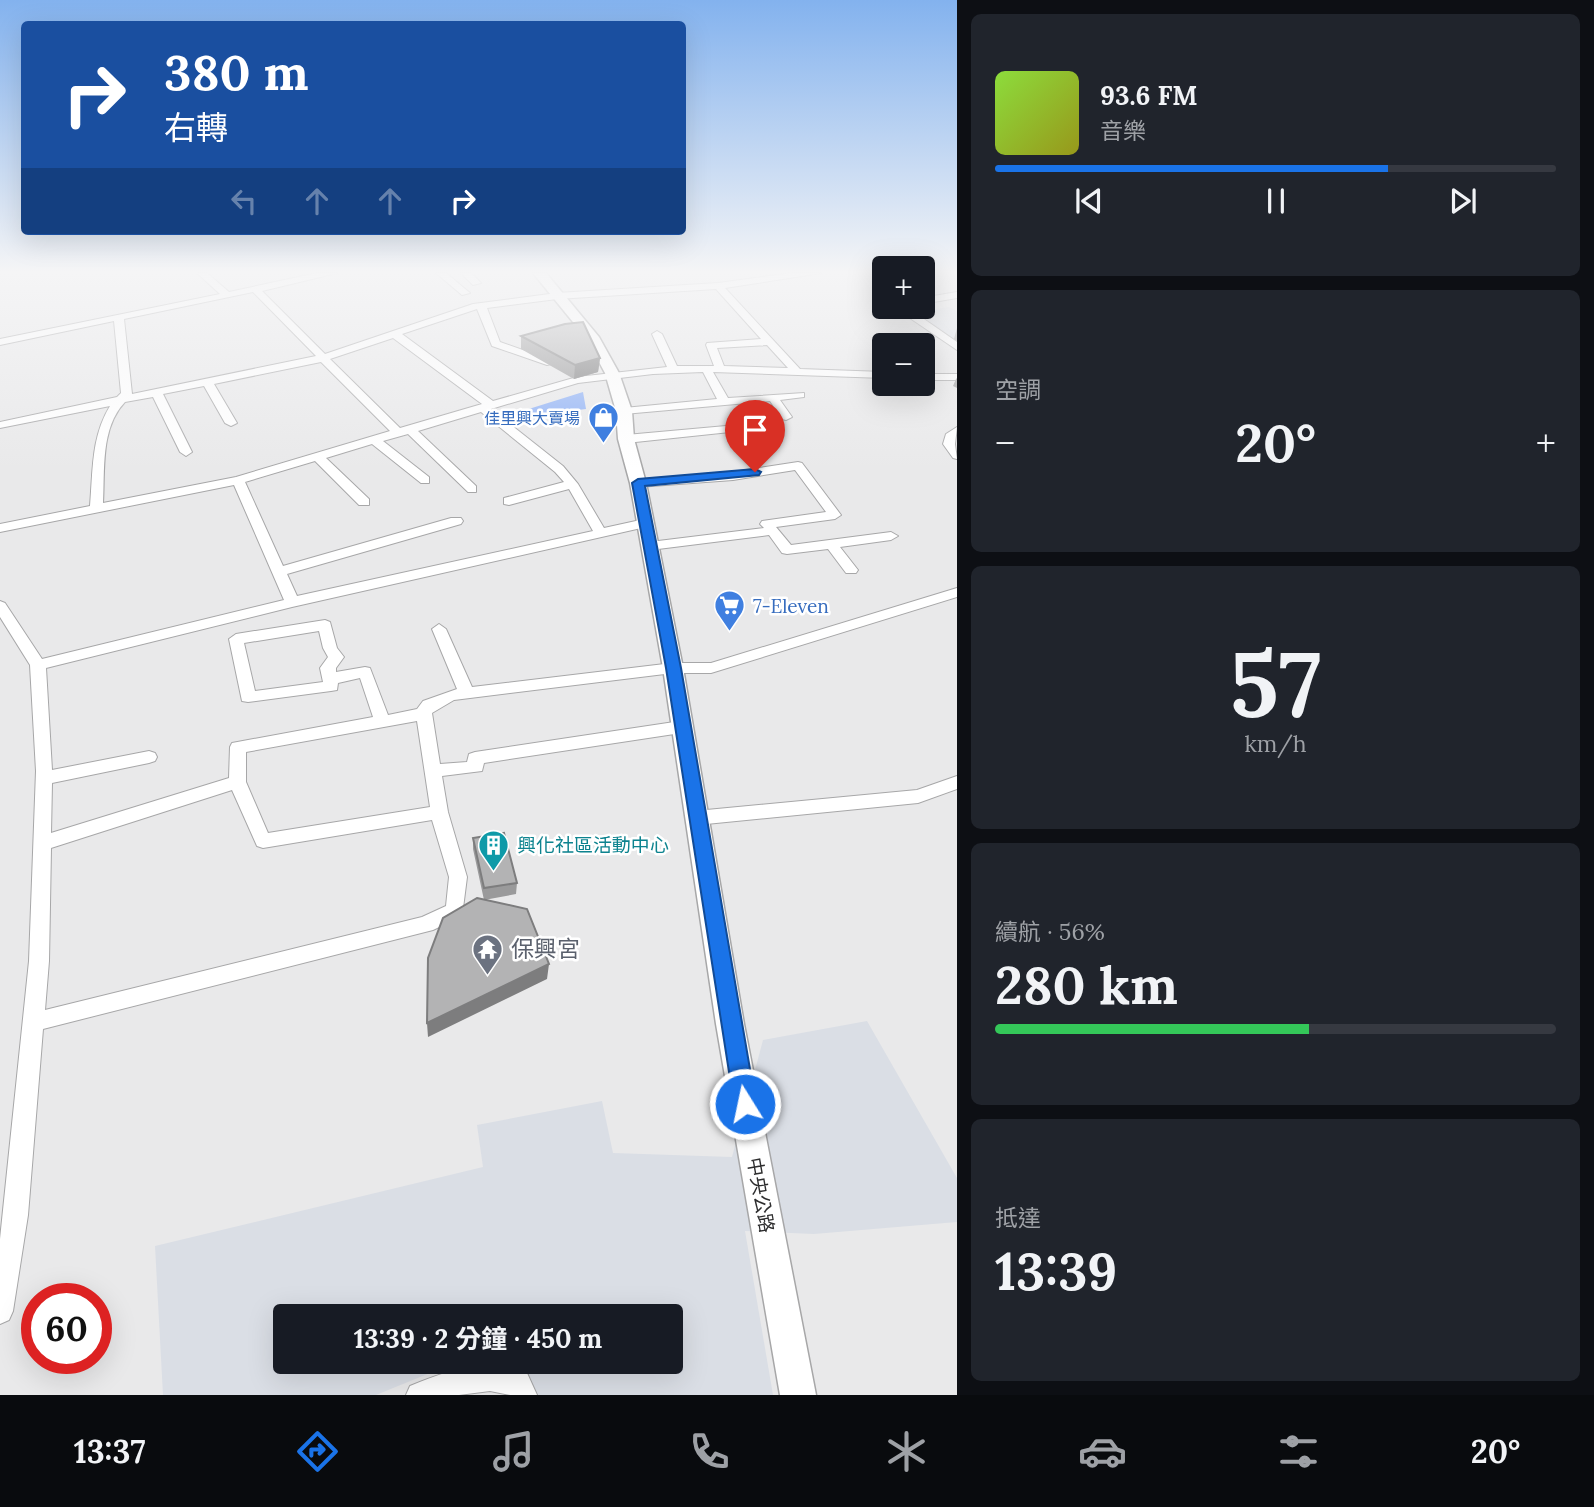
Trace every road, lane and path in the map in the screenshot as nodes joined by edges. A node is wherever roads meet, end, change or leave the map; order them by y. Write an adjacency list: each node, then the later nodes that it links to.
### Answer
1 (19, 338): 10 (street)
2 (122, 338): 26 (street)
3 (304, 338): 12 (street)
4 (383, 338): 12 (street)
5 (400, 338): 28 (street)
6 (494, 338): 18 (street)
7 (593, 338): 16 (main road, 中央公路)
8 (659, 338): 13 (street)
9 (765, 338): 11 (street)
10 (0, 342)
11 (769, 342): 15 (street); 17 (street)
12 (323, 358): 22 (street); 34 (street)
13 (673, 369): 14 (street); 16 (street)
14 (707, 370): 15 (street); 27 (street)
15 (721, 371): 17 (street)
16 (612, 373): 18 (street); 29 (main road, 中央公路)
17 (798, 373): 19 (street)
18 (568, 374): 28 (street)
19 (872, 375)
20 (935, 376): 21 (street)
21 (957, 377)
22 (207, 382): 23 (street); 31 (street)
23 (157, 393): 26 (street); 38 (street)
24 (800, 395): 25 (street)
25 (774, 398): 27 (street); 30 (street)
26 (119, 401): 32 (street); 48 (street)
27 (726, 403): 29 (street)
28 (488, 408): 34 (street); 44 (street)
29 (624, 411): 36 (main road, 中央公路)
30 (786, 417)
31 (231, 423)
32 (0, 425)
33 (726, 430): 36 (street)
34 (404, 431): 37 (street); 45 (street)
35 (957, 431): 39 (street)
36 (626, 439): 43 (main road, 中央公路)
37 (374, 440): 40 (street); 42 (street)
38 (186, 452)
39 (957, 455)
40 (317, 456): 41 (street); 47 (street)
41 (238, 480): 48 (street); 57 (street)
42 (425, 480)
43 (638, 483): 51 (street); 53 (main road, 中央公路)
44 (572, 484): 46 (street); 52 (street)
45 (472, 489)
46 (509, 501)
47 (364, 502)
48 (96, 510): 50 (street)
49 (456, 521): 57 (street)
50 (0, 528)
51 (773, 531): 53 (street); 55 (street)
52 (600, 532): 53 (street); 59 (street)
53 (647, 535): 63 (main road, 中央公路)
54 (891, 536): 55 (street)
55 (831, 544): 56 (street)
56 (850, 570)
57 (278, 572): 59 (street)
58 (957, 592): 63 (street)
59 (292, 602): 62 (street)
60 (0, 606): 62 (street)
61 (439, 629): 65 (street)
62 (38, 665): 71 (street)
63 (673, 668): 65 (street); 68 (main road, 中央公路)
64 (330, 679): 64 (street); 67 (street)
65 (467, 694): 66 (street)
66 (424, 715): 67 (street); 70 (street)
67 (382, 720): 72 (street)
68 (681, 727): 70 (street); 75 (main road, 中央公路)
69 (149, 757): 71 (street)
70 (432, 771): 74 (street)
71 (43, 778): 76 (street)
72 (237, 782): 74 (street); 76 (street)
73 (957, 782): 75 (street)
74 (439, 812): 77 (street)
75 (696, 818): 81 (main road, 中央公路)
76 (43, 843): 77 (street)
77 (31, 1023): 78 (street)
78 (0, 1311)
79 (419, 1395): 80 (street)
80 (524, 1395)
81 (797, 1395)

